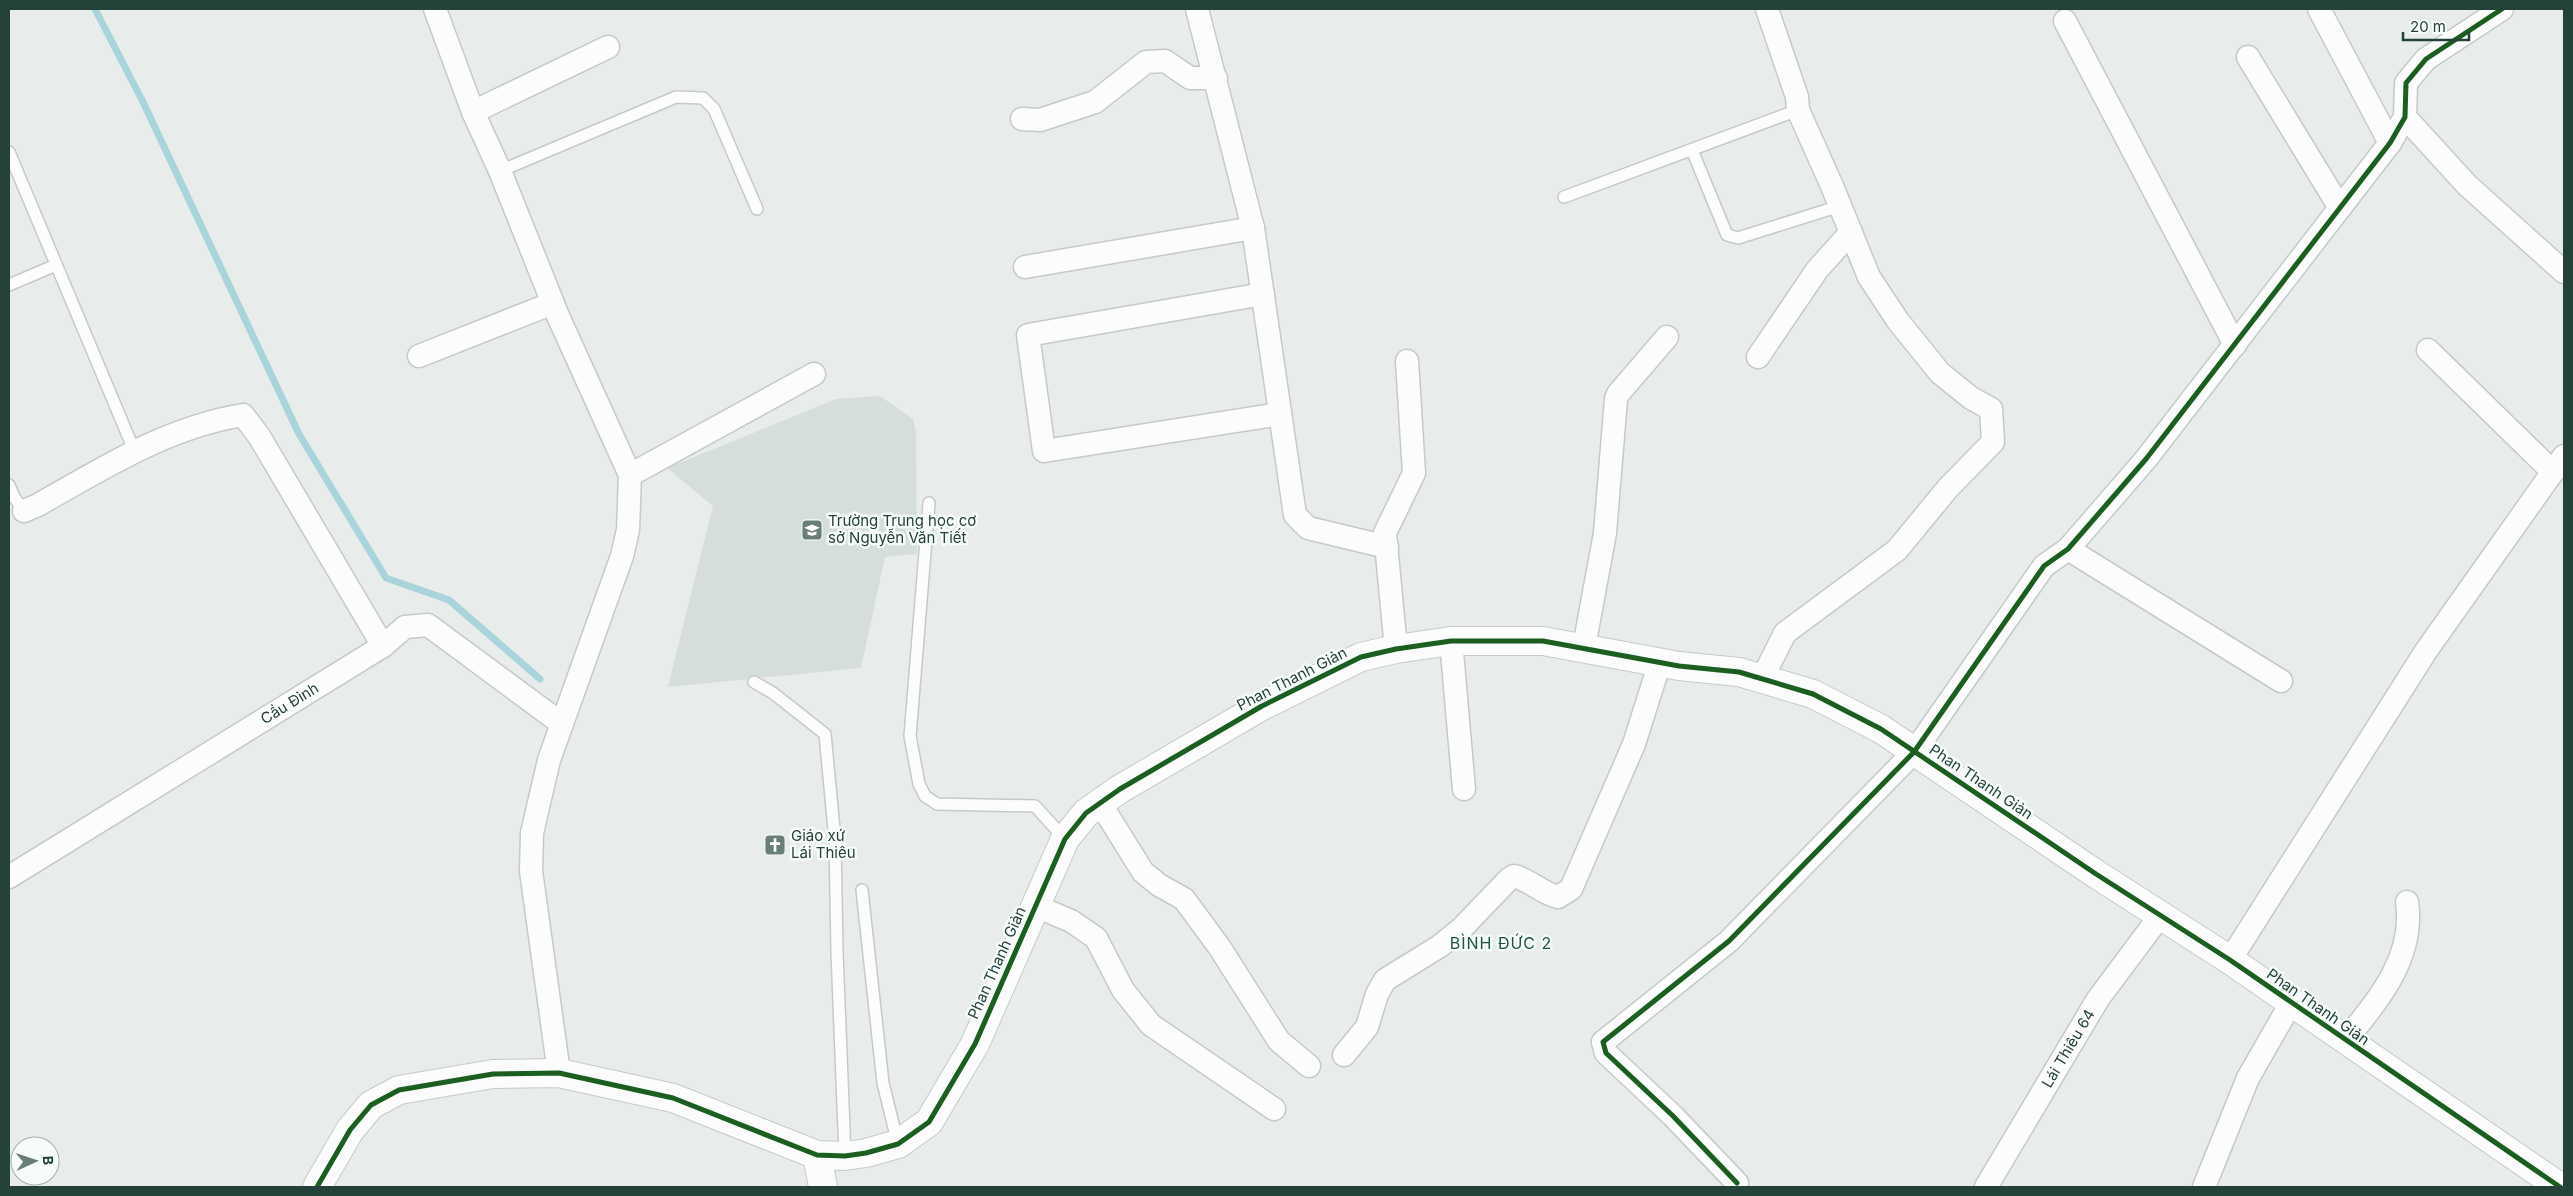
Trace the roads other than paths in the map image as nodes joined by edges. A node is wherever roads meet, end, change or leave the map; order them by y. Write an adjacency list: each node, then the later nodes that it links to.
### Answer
1 (435, 9): 11 (street)
2 (1197, 9): 9 (street)
3 (1766, 9): 10 (street)
4 (2319, 9): 14 (street)
5 (2502, 9): 12 (street)
6 (2065, 21): 31 (street)
7 (608, 47): 11 (street)
8 (2248, 58): 20 (street)
9 (1216, 78): 13 (street); 22 (street)
10 (1798, 110): 15 (lane); 19 (street)
11 (474, 112): 17 (street)
12 (2405, 117): 14 (street); 26 (street)
13 (1022, 119)
14 (2390, 142): 20 (street)
15 (1692, 150): 18 (lane); 19 (lane)
16 (9, 152): 24 (lane)
17 (500, 172): 21 (lane); 29 (street)
18 (1564, 197)
19 (1840, 206): 23 (street)
20 (2340, 208): 31 (street)
21 (757, 209)
22 (1253, 228): 25 (street); 28 (street)
23 (1850, 232): 34 (street); 51 (street)
24 (56, 265): 27 (lane); 38 (lane)
25 (1025, 267)
26 (2564, 272)
27 (9, 285)
28 (1263, 294): 37 (street); 37 (street)
29 (553, 303): 33 (street); 40 (street)
30 (1667, 337): 48 (street)
31 (2235, 345): 45 (street)
32 (2428, 350): 39 (street)
33 (419, 356)
34 (1758, 357)
35 (1407, 360): 44 (street)
36 (814, 374): 40 (street)
37 (1280, 414): 44 (street)
38 (134, 450): 43 (street); 47 (street)
39 (2559, 464): 64 (street)
40 (630, 475): 54 (street)
41 (9, 485): 43 (lane)
42 (929, 503): 58 (lane)
43 (24, 511)
44 (1387, 547): 49 (street)
45 (2068, 549): 52 (street); 55 (street)
46 (1451, 641): 48 (street, Phan Thanh Giản); 49 (street, Phan Thanh Giản); 56 (street)
47 (383, 646): 54 (street, Cầu Đình); 59 (street, Cầu Đình)
48 (1584, 647): 50 (street, Phan Thanh Giản)
49 (1396, 649): 57 (street, Phan Thanh Giản)
50 (1660, 662): 51 (street, Phan Thanh Giản); 67 (street)
51 (1762, 679): 55 (street, Phan Thanh Giản)
52 (2281, 681)
53 (754, 682): 73 (lane)
54 (562, 724): 69 (street)
55 (1914, 752): 63 (street, Phan Thanh Giản); 74 (street)
56 (1464, 790)
57 (1100, 803): 58 (street, Phan Thanh Giản); 68 (street)
58 (1064, 839): 62 (street, Phan Thanh Giản)
59 (9, 877)
60 (862, 890): 71 (lane)
61 (2407, 902): 66 (street)
62 (1036, 906): 70 (street); 71 (street, Phan Thanh Giản)
63 (2160, 916): 64 (street, Phan Thanh Giản); 77 (street, Lái Thiêu 64)
64 (2230, 960): 65 (street, Phan Thanh Giản)
65 (2291, 1003): 66 (street, Phan Thanh Giản); 78 (street)
66 (2345, 1040): 79 (street, Phan Thanh Giản)
67 (1344, 1055)
68 (1309, 1066)
69 (559, 1074): 72 (street, Phan Thanh Giản); 75 (street, Phan Thanh Giản)
70 (1274, 1109)
71 (898, 1144): 73 (street, Phan Thanh Giản)
72 (817, 1155): 73 (street, Phan Thanh Giản); 76 (street)
73 (845, 1156)
74 (1737, 1183)
75 (317, 1187)
76 (823, 1187)
77 (1986, 1187)
78 (2204, 1187)
79 (2560, 1187)

